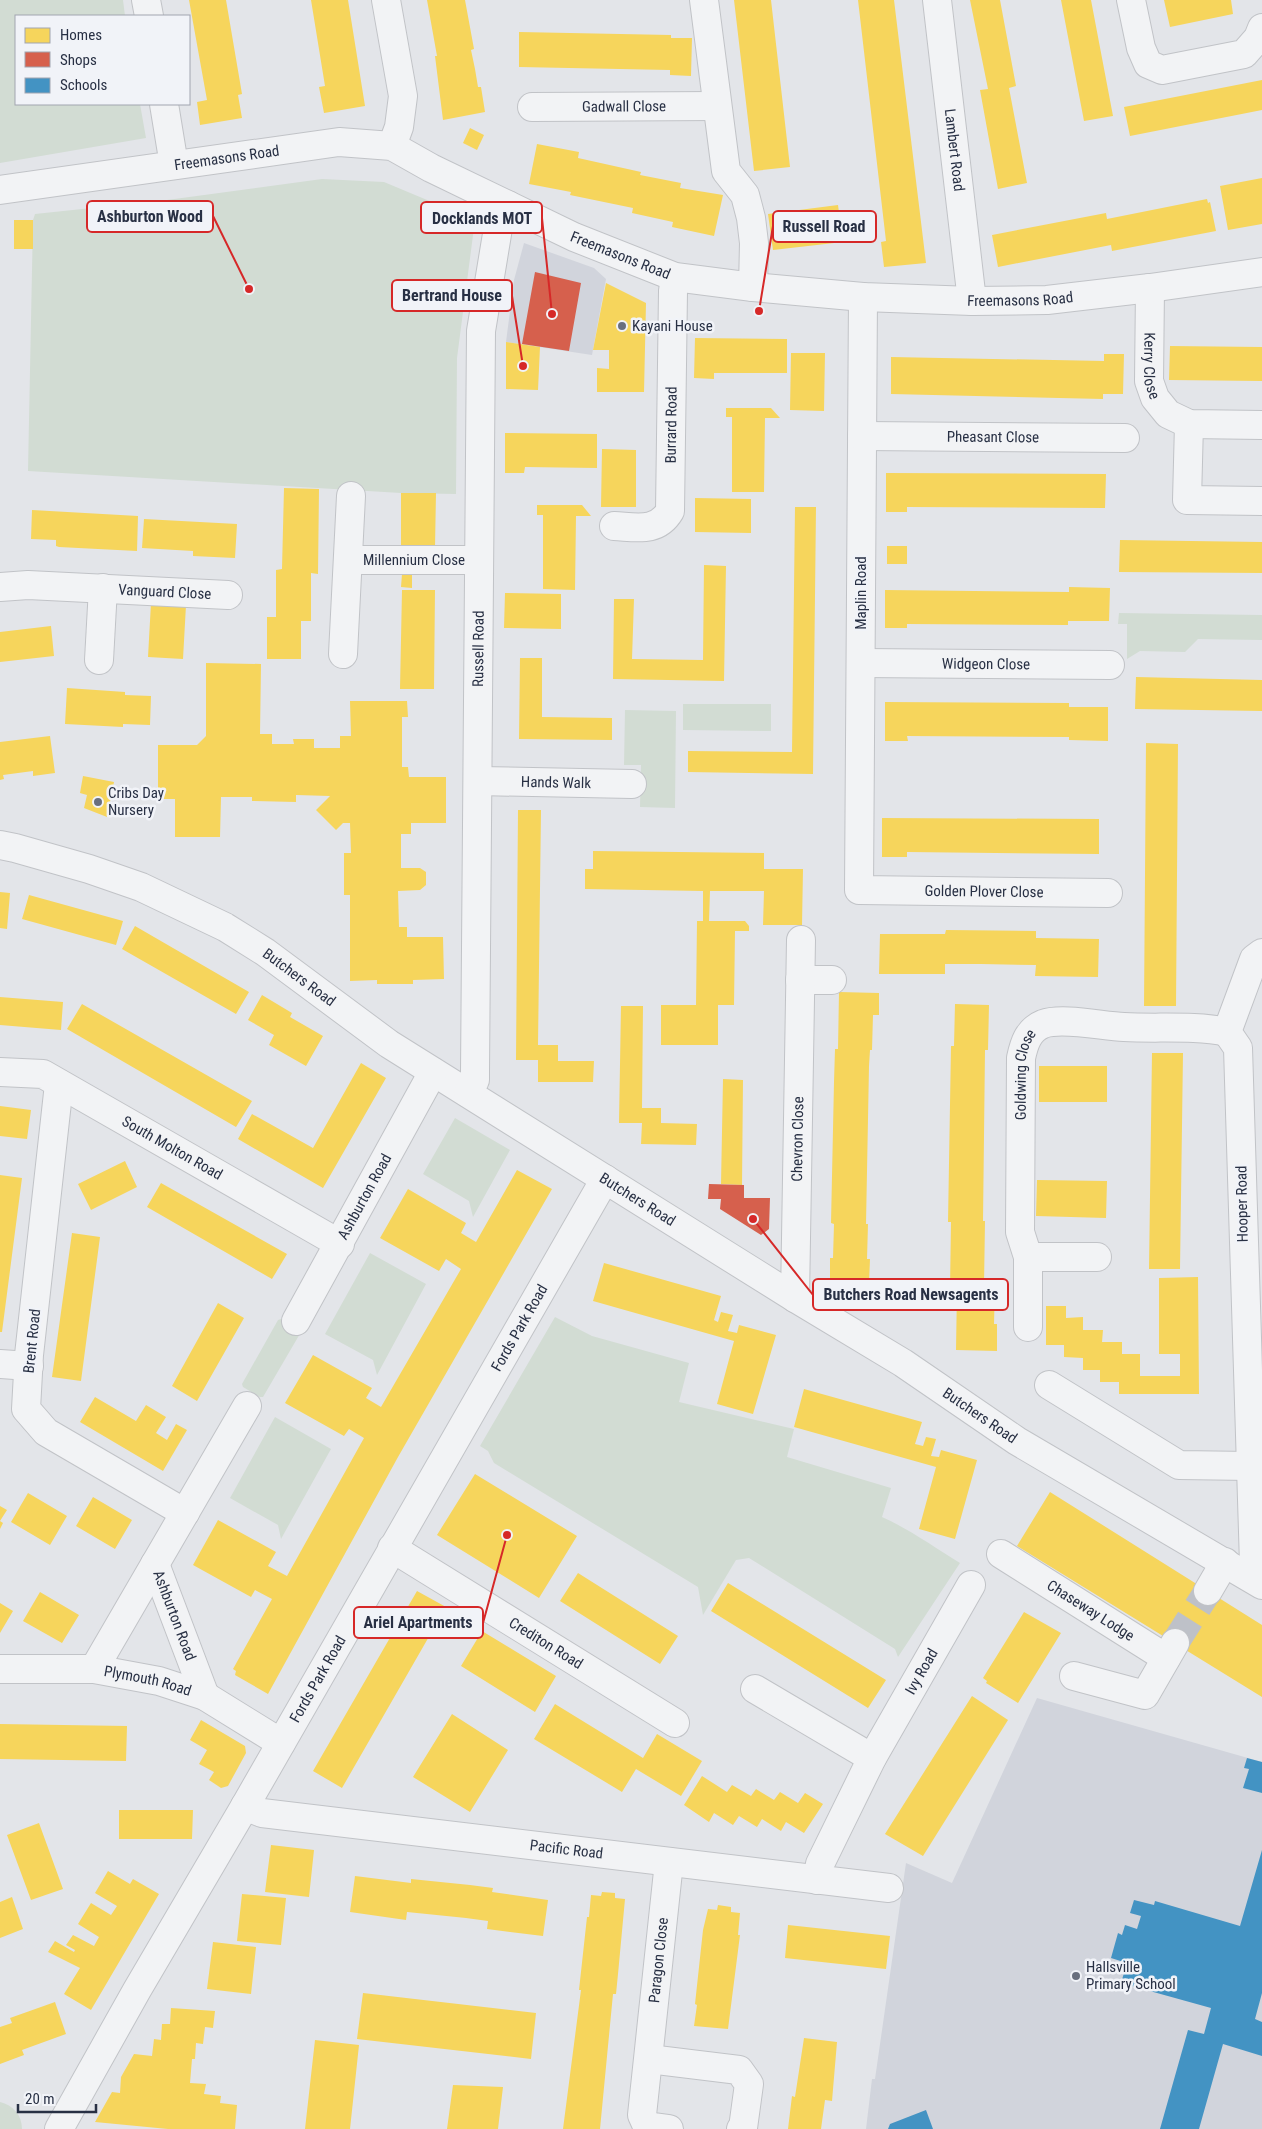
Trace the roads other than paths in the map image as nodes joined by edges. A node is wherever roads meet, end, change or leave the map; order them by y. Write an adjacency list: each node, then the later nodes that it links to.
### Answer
1 (146, 0): 6 (street)
2 (386, 0): 11 (street)
3 (704, 0): 9 (street)
4 (937, 0): 20 (street, Lambert Road)
5 (1131, 0): 7 (street)
6 (149, 15)
7 (1262, 28)
8 (164, 105): 12 (street)
9 (717, 106): 10 (street, Gadwall Close); 17 (street)
10 (532, 107)
11 (392, 146): 12 (street, Freemasons Road); 14 (street, Freemasons Road)
12 (174, 165): 13 (street, Freemasons Road)
13 (0, 190)
14 (508, 205): 16 (street, Freemasons Road); 29 (street, Russell Road)
15 (1262, 272): 18 (street, Freemasons Road)
16 (674, 277): 17 (street, Freemasons Road); 27 (street, Burrard Road)
17 (753, 287): 19 (street, Freemasons Road)
18 (1150, 288): 20 (street, Freemasons Road); 21 (street, Kerry Close)
19 (863, 297): 20 (street, Freemasons Road); 23 (street, Maplin Road)
20 (972, 301)
21 (1189, 424): 22 (street, Kerry Close); 26 (street)
22 (1262, 425)
23 (862, 436): 24 (street, Pheasant Close); 35 (street, Maplin Road)
24 (1125, 438)
25 (351, 496): 28 (street, Millennium Close)
26 (1262, 501)
27 (614, 526)
28 (348, 560): 29 (street, Millennium Close); 33 (street, Millennium Close)
29 (479, 560): 37 (street, Russell Road)
30 (0, 587): 31 (street, Vanguard Close)
31 (103, 588): 32 (street, Vanguard Close); 34 (street, Vanguard Close)
32 (228, 594)
33 (343, 654)
34 (99, 660)
35 (861, 663): 36 (street, Widgeon Close); 40 (street, Maplin Road)
36 (1110, 665)
37 (478, 781): 38 (street, Hands Walk); 50 (street, Russell Road)
38 (632, 784)
39 (0, 845): 48 (street, Butchers Road)
40 (859, 890): 41 (street, Golden Plover Close)
41 (1108, 893)
42 (800, 940): 44 (street, Chevron Close)
43 (1262, 954): 46 (street)
44 (800, 980): 45 (street); 56 (street, Chevron Close)
45 (832, 980)
46 (1227, 1032): 51 (street, Hooper Road); 54 (street, Goldwing Close)
47 (0, 1072): 49 (street, South Molton Road)
48 (433, 1072): 50 (street, Butchers Road); 53 (street, Ashburton Road)
49 (60, 1084): 53 (street, South Molton Road); 60 (street, Brent Road)
50 (468, 1093): 52 (street, Butchers Road)
51 (1251, 1109): 63 (street, Hooper Road)
52 (605, 1178): 56 (street, Butchers Road); 65 (street, Fords Park Road)
53 (340, 1244): 57 (street, Ashburton Road)
54 (1028, 1257): 55 (street); 58 (street, Goldwing Close)
55 (1097, 1257)
56 (795, 1298): 67 (street, Butchers Road)
57 (296, 1321)
58 (1028, 1327)
59 (0, 1364): 60 (street)
60 (29, 1366): 64 (street, Brent Road)
61 (1049, 1385): 63 (street)
62 (247, 1406): 64 (street, Ashburton Road)
63 (1250, 1466): 69 (street, Hooper Road)
64 (185, 1513): 68 (street, Ashburton Road)
65 (392, 1548): 77 (street, Crediton Road); 78 (street, Fords Park Road)
66 (1001, 1554): 74 (street, Chaseway Lodge)
67 (1225, 1562): 69 (street, Butchers Road); 71 (street)
68 (156, 1564): 73 (street, Ashburton Road); 76 (street, Ashburton Road)
69 (1255, 1581)
70 (971, 1585): 79 (street, Ivy Road)
71 (1208, 1591)
72 (0, 1669): 73 (street, Plymouth Road)
73 (94, 1669): 76 (street, Plymouth Road)
74 (1074, 1676)
75 (755, 1689): 79 (street)
76 (205, 1696): 78 (street, Plymouth Road)
77 (675, 1723)
78 (281, 1743): 80 (street, Fords Park Road)
79 (872, 1758): 82 (street, Ivy Road)
80 (245, 1806): 81 (street, Pacific Road); 85 (street, Fords Park Road)
81 (669, 1862): 82 (street, Pacific Road); 84 (street, Paragon Close)
82 (817, 1880): 83 (street, Pacific Road)
83 (889, 1888)
84 (650, 2059): 86 (street, Paragon Close); 87 (street)
85 (59, 2129)
86 (669, 2129)
87 (741, 2129)

